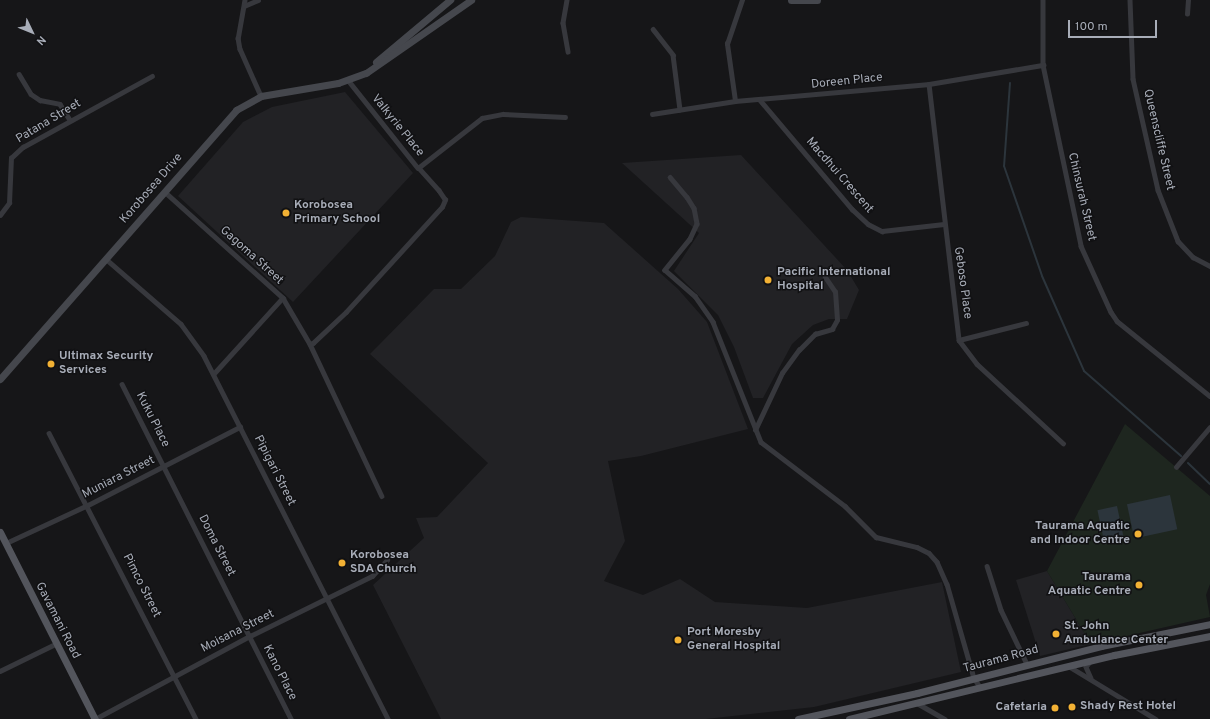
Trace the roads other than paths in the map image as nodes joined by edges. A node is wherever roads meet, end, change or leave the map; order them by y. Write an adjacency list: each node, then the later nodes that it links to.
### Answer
1 (245, 0): 12 (street)
2 (258, 0): 12 (street)
3 (450, 0): 19 (main road, Korobosea Drive)
4 (471, 0): 19 (main road, Korobosea Drive)
5 (567, 0): 15 (street)
6 (742, 0): 24 (street)
7 (791, 0): 8 (main road)
8 (817, 0)
9 (1043, 0): 16 (street, Chinsurah Street)
10 (1130, 0): 35 (street, Queenscliffe Street)
11 (1188, 0): 13 (street)
12 (244, 6): 22 (street)
13 (1187, 14)
14 (653, 29): 25 (street)
15 (568, 52)
16 (1042, 66): 21 (street, Doreen Place); 44 (street, Chinsurah Street)
17 (19, 74): 28 (street)
18 (152, 76): 28 (street, Patana Street)
19 (359, 76): 20 (main road, Korobosea Drive)
20 (348, 80): 22 (main road, Korobosea Drive); 29 (street, Valkyrie Place)
21 (929, 84): 23 (street, Doreen Place); 33 (street, Geboso Place)
22 (261, 96): 31 (main road, Korobosea Drive)
23 (760, 100): 24 (street, Doreen Place); 33 (street, Macdhui Crescent)
24 (735, 101): 25 (street, Doreen Place)
25 (680, 110): 26 (street, Doreen Place)
26 (652, 114)
27 (565, 117): 29 (street, Valkyrie Place)
28 (70, 120): 32 (street, Patana Street)
29 (418, 168): 40 (street)
30 (670, 177): 47 (street)
31 (165, 192): 34 (main road, Korobosea Drive); 37 (street, Gagoma Street)
32 (0, 215)
33 (944, 224): 39 (street, Geboso Place)
34 (106, 259): 41 (street, Pipigari Street); 42 (main road, Korobosea Drive)
35 (1210, 266)
36 (825, 277): 47 (street)
37 (283, 298): 40 (street); 41 (street, Gagoma Street)
38 (1026, 323): 39 (street)
39 (960, 340): 49 (street, Geboso Place)
40 (310, 344): 52 (street)
41 (214, 374): 45 (street, Pipigari Street)
42 (0, 379)
43 (122, 384): 50 (street, Kuku Place)
44 (1210, 396)
45 (240, 427): 50 (street, Muniara Street); 58 (street, Pipigari Street)
46 (1210, 427): 51 (street)
47 (755, 430): 69 (street)
48 (48, 433): 53 (street, Pimco Street)
49 (1063, 443)
50 (164, 466): 53 (street, Muniara Street); 60 (street, Doma Street)
51 (1176, 467)
52 (382, 496)
53 (88, 505): 55 (street, Muniara Street); 68 (street, Pimco Street)
54 (0, 532): 55 (main road, Gavamani Road)
55 (6, 543): 62 (main road, Gavamani Road)
56 (387, 560): 58 (street, Moisana Street)
57 (987, 566): 65 (street)
58 (327, 598): 60 (street, Moisana Street); 76 (street, Pipigari Street)
59 (1210, 624): 63 (main road, Taurama Road)
60 (250, 636): 68 (street, Moisana Street); 75 (street, Kano Place)
61 (1210, 636): 64 (main road, Taurama Road)
62 (55, 644): 67 (street); 73 (main road, Gavamani Road)
63 (1062, 655): 65 (main road, Taurama Road); 66 (main road)
64 (1090, 662): 66 (main road, Taurama Road); 70 (street)
65 (1027, 664): 69 (main road, Taurama Road)
66 (1068, 668): 70 (street); 71 (main road, Taurama Road)
67 (0, 671)
68 (175, 676): 73 (street, Moisana Street); 74 (street, Pimco Street)
69 (974, 678): 71 (street); 77 (main road, Taurama Road)
70 (1094, 681): 80 (street)
71 (980, 688): 72 (main road, Taurama Road)
72 (915, 702): 78 (main road, Taurama Road); 79 (street)
73 (95, 719)
74 (196, 719)
75 (291, 719)
76 (388, 719)
77 (798, 719)
78 (849, 719)
79 (945, 719)
80 (1156, 719)

